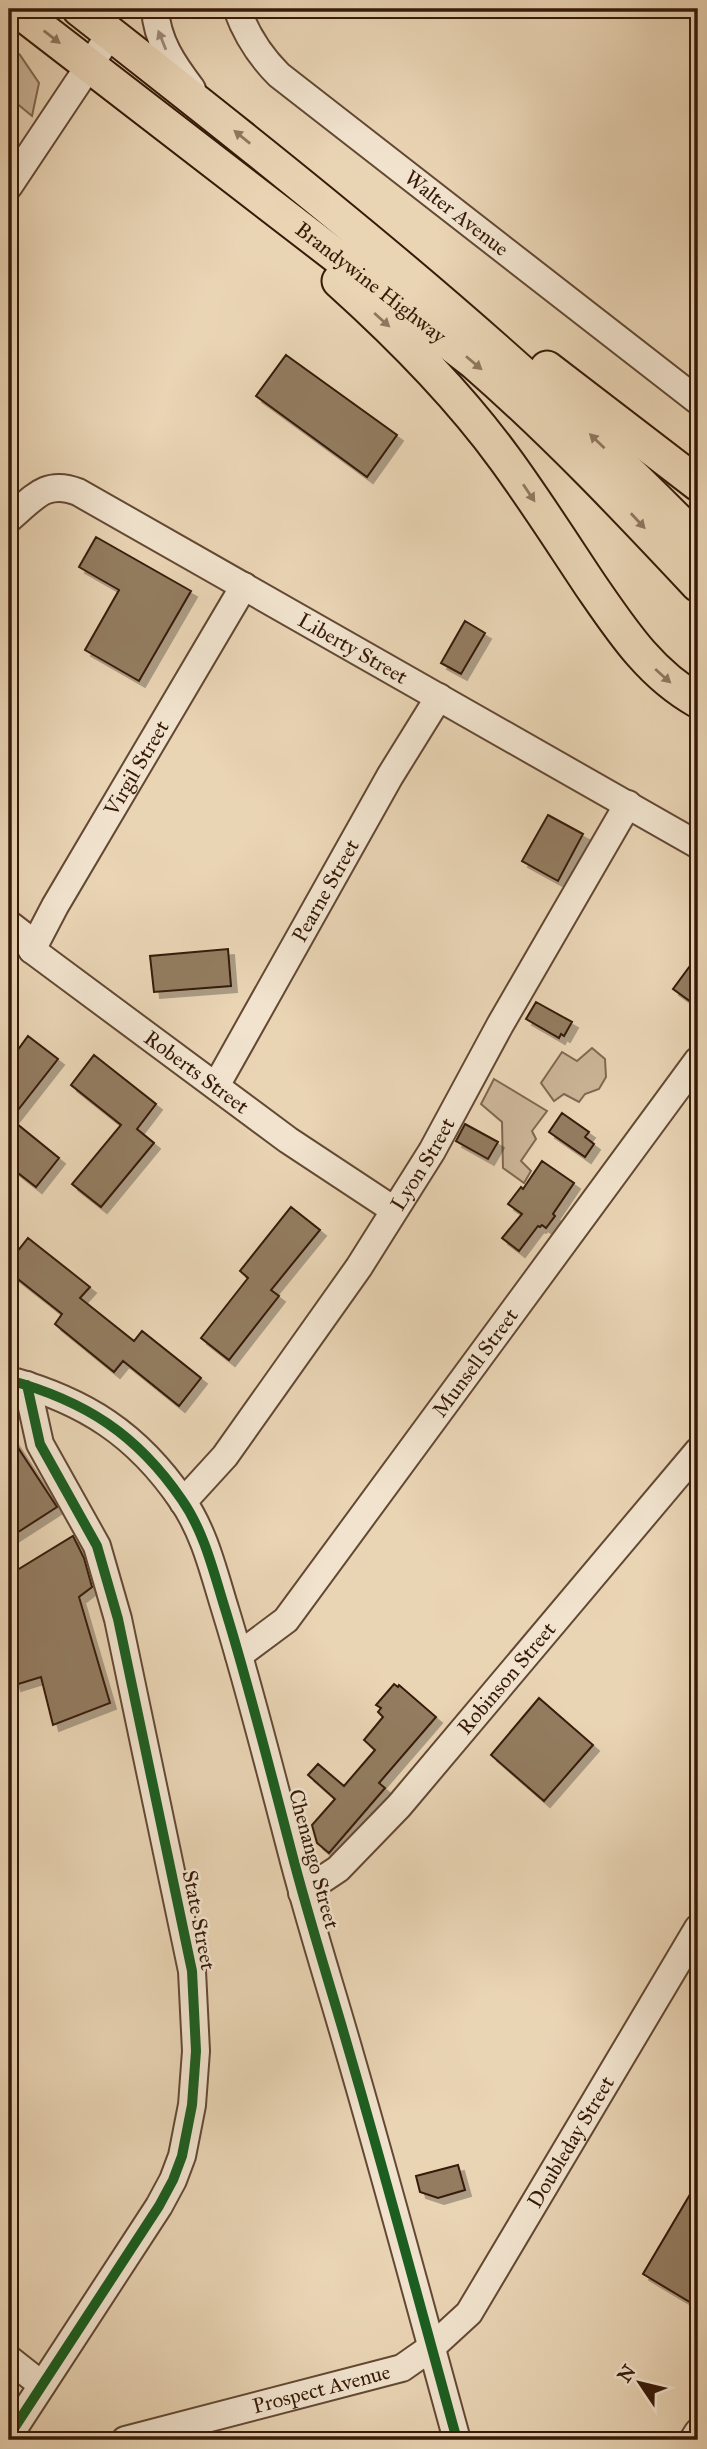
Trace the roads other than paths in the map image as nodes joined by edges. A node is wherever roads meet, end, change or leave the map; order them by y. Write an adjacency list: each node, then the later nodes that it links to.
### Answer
1 (16, 9): 6 (main road, Brandywine Highway, one-way to 6)
2 (79, 9): 5 (main road, Brandywine Highway)
3 (155, 9): 7 (street, one-way to 3)
4 (237, 9): 11 (street, Walter Avenue)
5 (111, 33): 6 (street); 7 (main road, Brandywine Highway)
6 (88, 65): 8 (main road, Brandywine Highway); 10 (street)
7 (205, 108): 9 (main road, Brandywine Highway, one-way to 7)
8 (168, 126): 15 (main road, Brandywine Highway, one-way to 15); 18 (main road, one-way to 18)
9 (296, 180): 12 (main road); 14 (main road, Brandywine Highway, one-way to 9)
10 (9, 186)
11 (698, 401)
12 (698, 484)
13 (9, 519): 16 (street, Liberty Street)
14 (698, 541)
15 (698, 585)
16 (244, 586): 17 (street, Liberty Street); 22 (street, Virgil Street)
17 (439, 697): 19 (street, Liberty Street); 24 (street, Pearne Street)
18 (698, 701)
19 (628, 804): 20 (street, Liberty Street); 25 (street, Lyon Street)
20 (698, 845)
21 (9, 924): 22 (street, Roberts Street)
22 (32, 950): 24 (street, Roberts Street)
23 (698, 1060): 29 (street, Munsell Street)
24 (216, 1086): 25 (street, Roberts Street)
25 (394, 1210): 28 (street, Lyon Street)
26 (18, 1383): 28 (street, Chenango Street); 34 (street, State Street)
27 (698, 1451): 30 (street, Robinson Street)
28 (183, 1502): 29 (street, Chenango Street)
29 (239, 1655): 30 (street, Chenango Street)
30 (302, 1893): 32 (street, Chenango Street)
31 (698, 1928): 32 (street, Doubleday Street)
32 (432, 2347): 37 (street, Prospect Avenue); 38 (street, Chenango Street)
33 (9, 2359): 34 (street)
34 (42, 2385): 36 (street, State Street)
35 (698, 2432): 39 (street)
36 (9, 2436)
37 (127, 2440)
38 (457, 2440)
39 (693, 2440)

